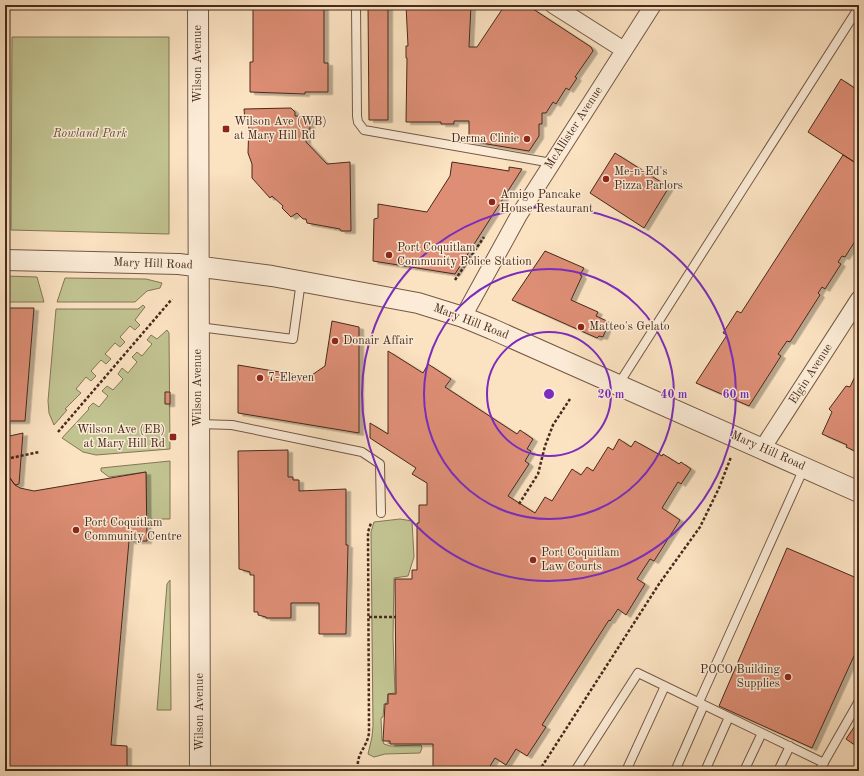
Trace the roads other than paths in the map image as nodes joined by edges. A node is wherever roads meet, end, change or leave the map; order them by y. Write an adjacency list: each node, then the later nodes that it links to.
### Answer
1 (198, 5): 9 (street, Wilson Avenue)
2 (356, 5): 7 (lane)
3 (553, 5): 6 (street)
4 (653, 5): 6 (street, McAllister Avenue)
5 (859, 7): 14 (lane)
6 (624, 50): 7 (street, McAllister Avenue)
7 (552, 162): 12 (street, McAllister Avenue)
8 (5, 260): 9 (street, Mary Hill Road)
9 (198, 266): 10 (street, Mary Hill Road); 13 (street, Wilson Avenue)
10 (301, 280): 12 (street, Mary Hill Road); 13 (lane)
11 (859, 299): 16 (street, Elgin Avenue)
12 (463, 317): 14 (street, Mary Hill Road)
13 (198, 327): 15 (street, Wilson Avenue)
14 (618, 385): 16 (street, Mary Hill Road)
15 (199, 424): 19 (lane); 27 (street, Wilson Avenue)
16 (762, 449): 17 (street, Mary Hill Road)
17 (804, 467): 18 (street, Mary Hill Road); 22 (lane)
18 (859, 492)
19 (381, 513)
20 (666, 686): 22 (lane); 28 (lane); 29 (lane)
21 (859, 701): 26 (lane)
22 (702, 703): 23 (lane); 30 (lane)
23 (729, 717): 24 (lane); 31 (lane)
24 (762, 732): 25 (lane); 32 (lane)
25 (790, 746): 26 (lane); 33 (lane)
26 (824, 763): 34 (lane)
27 (200, 771)
28 (575, 771)
29 (626, 771)
30 (675, 771)
31 (705, 771)
32 (744, 771)
33 (778, 771)
34 (820, 771)

